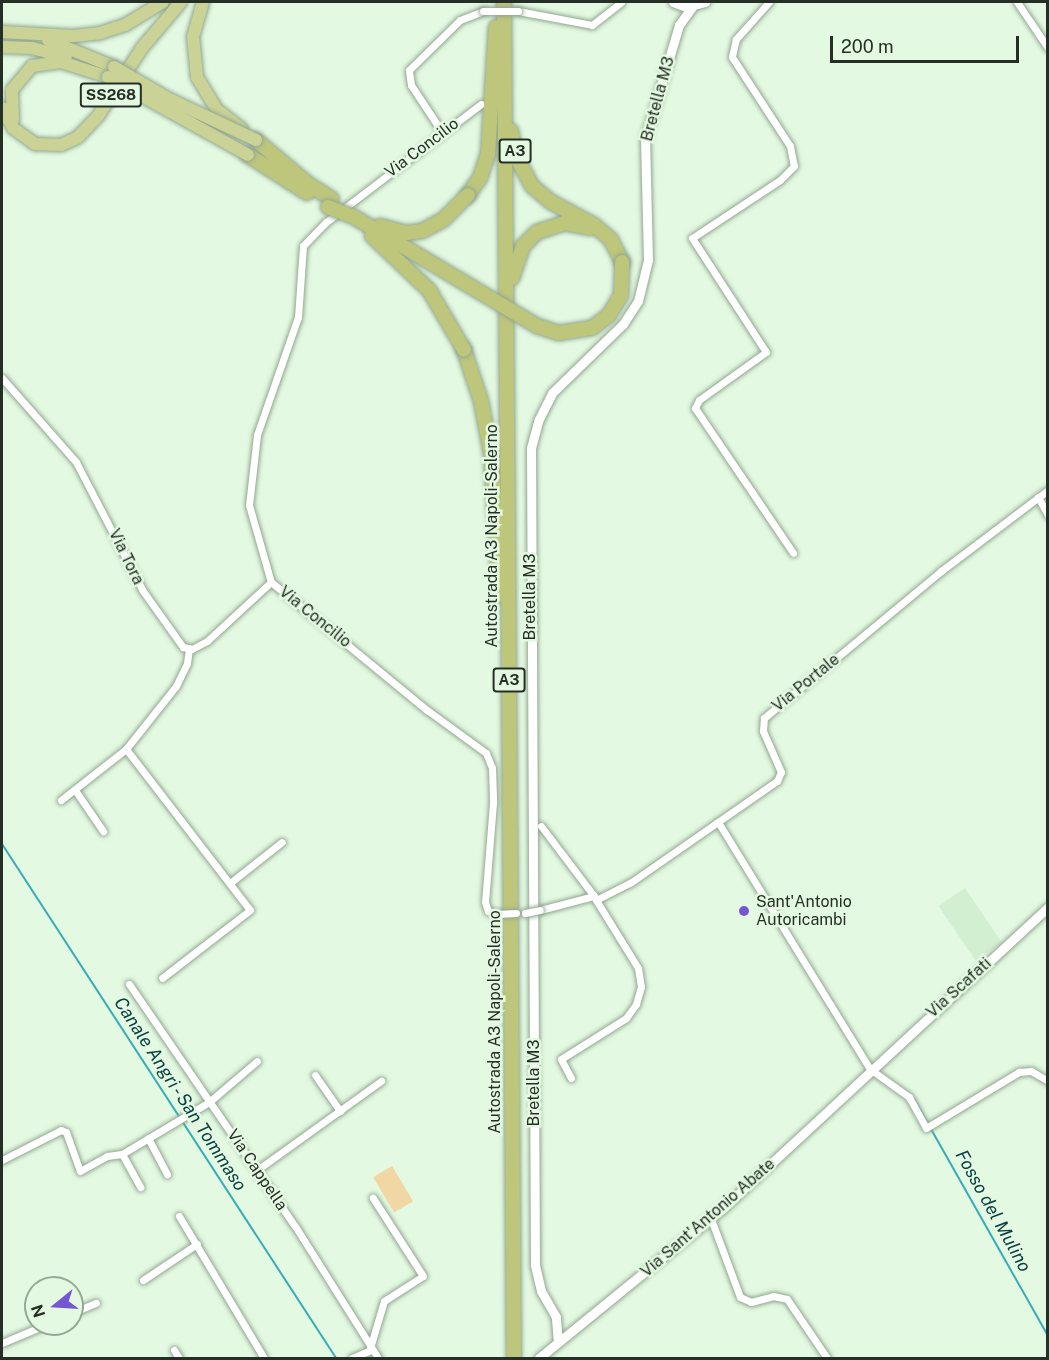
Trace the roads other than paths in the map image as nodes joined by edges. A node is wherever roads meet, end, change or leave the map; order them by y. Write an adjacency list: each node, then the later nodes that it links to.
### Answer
1 (163, 2): 14 (highway, SS268)
2 (181, 2): 21 (highway, SS268)
3 (203, 2): 22 (highway, bridge)
4 (496, 2): 13 (highway, Autostrada A3 Napoli-Salerno / A3)
5 (504, 2): 13 (highway, Autostrada A3 Napoli-Salerno / A3)
6 (621, 2): 20 (street, bridge)
7 (674, 2): 11 (street); 12 (street, Bretella M3)
8 (705, 2): 11 (street)
9 (769, 2): 31 (street)
10 (1017, 2): 16 (street)
11 (692, 7): 12 (street, Bretella M3)
12 (679, 25): 68 (street, Bretella M3)
13 (500, 27): 24 (highway, A3, bridge); 25 (highway, A3); 27 (highway, Autostrada A3 Napoli-Salerno / A3); 33 (highway, Autostrada A3 Napoli-Salerno / A3)
14 (2, 33): 17 (highway, SS268)
15 (2, 46): 17 (highway, SS268)
16 (1047, 48)
17 (111, 72): 21 (highway, SS268); 22 (highway, SS268, bridge); 23 (highway, SS268, bridge)
18 (481, 104): 20 (street, Via Concilio)
19 (2, 108): 21 (highway)
20 (442, 132): 32 (street, Via Concilio)
21 (20, 134)
22 (256, 140): 24 (highway, A3)
23 (248, 155): 24 (highway, A3)
24 (330, 203): 25 (highway, A3, bridge); 33 (highway, A3, bridge)
25 (603, 233): 27 (highway, A3)
26 (2, 378): 34 (street, Via Tora)
27 (507, 378): 81 (highway, Autostrada A3 Napoli-Salerno / A3)
28 (1047, 490): 29 (street, Via Portale)
29 (1038, 497): 30 (street); 38 (street, Via Portale)
30 (1047, 515)
31 (793, 553)
32 (271, 582): 34 (street); 43 (street, Via Concilio, bridge)
33 (500, 595): 80 (highway, Autostrada A3 Napoli-Salerno / A3)
34 (189, 648): 35 (street)
35 (126, 749): 36 (street); 42 (street)
36 (75, 790): 37 (street); 40 (street)
37 (61, 800)
38 (718, 822): 43 (street, Via Portale); 48 (street)
39 (541, 826): 43 (street)
40 (103, 831)
41 (282, 842): 42 (street)
42 (230, 883): 45 (street)
43 (595, 898): 50 (street)
44 (1047, 907): 48 (street, Via Scafati)
45 (162, 978)
46 (129, 984): 53 (street, Via Cappella)
47 (257, 1060): 53 (street)
48 (870, 1069): 52 (street); 63 (street, Via Sant'Antonio Abate)
49 (315, 1075): 54 (street)
50 (571, 1078)
51 (381, 1081): 54 (street)
52 (1047, 1081)
53 (209, 1102): 55 (street); 58 (street, Via Cappella)
54 (340, 1111): 58 (street)
55 (148, 1138): 56 (street); 59 (street)
56 (122, 1154): 57 (street); 60 (street)
57 (2, 1160)
58 (257, 1170): 74 (street, Via Cappella)
59 (168, 1174)
60 (140, 1187)
61 (373, 1198): 74 (street)
62 (179, 1216): 64 (street)
63 (711, 1219): 69 (street, Via Sant'Antonio Abate); 84 (street)
64 (197, 1244): 65 (street); 77 (street)
65 (143, 1280)
66 (96, 1303): 67 (street)
67 (84, 1308)
68 (559, 1322): 69 (street); 71 (street, Bretella M3); 73 (street, Bretella M3)
69 (581, 1323): 71 (street, Via Sant'Antonio Abate)
70 (24, 1334): 72 (street)
71 (567, 1334): 73 (street, Via Sant'Antonio Abate)
72 (2, 1343)
73 (554, 1345): 82 (street, Via Sant'Antonio Abate); 83 (street)
74 (370, 1349): 78 (street); 79 (street, Via Cappella)
75 (174, 1350): 76 (street)
76 (179, 1359)
77 (264, 1359)
78 (352, 1359)
79 (378, 1359)
80 (506, 1359)
81 (514, 1359)
82 (539, 1359)
83 (556, 1359)
84 (827, 1359)

